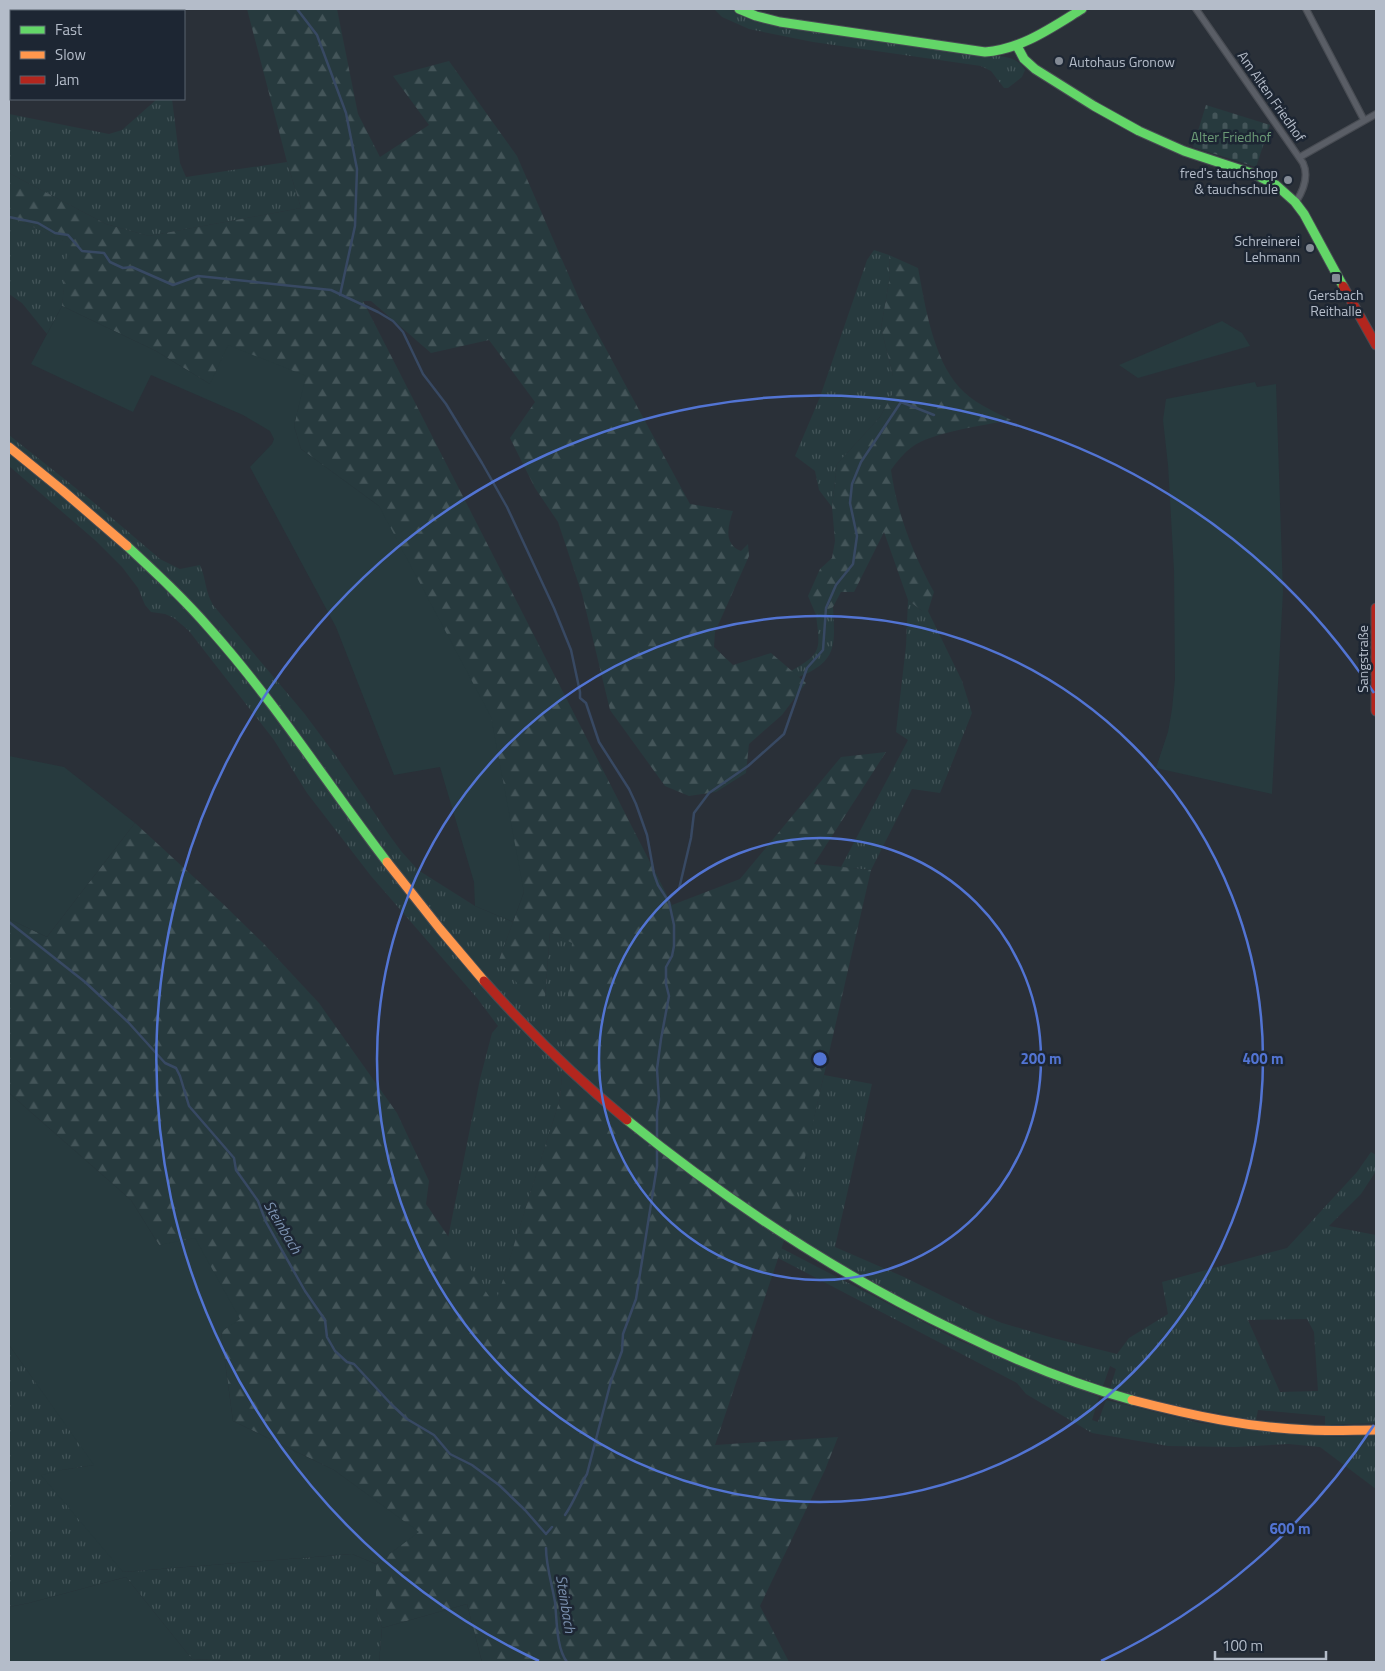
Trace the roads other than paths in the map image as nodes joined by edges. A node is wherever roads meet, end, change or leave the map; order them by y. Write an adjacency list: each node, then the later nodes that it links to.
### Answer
1 (739, 9): 5 (main road)
2 (1082, 9): 5 (main road)
3 (1196, 9): 8 (street, Am Alten Friedhof)
4 (1306, 9): 7 (street)
5 (1017, 46): 9 (main road)
6 (1376, 114): 7 (street)
7 (1364, 120): 8 (street)
8 (1300, 157): 9 (street, Am Alten Friedhof)
9 (1296, 202): 10 (main road)
10 (1376, 345)
11 (9, 447): 15 (main road)
12 (1376, 608): 13 (main road, Sangstraße)
13 (1376, 668): 14 (main road, Sangstraße)
14 (1376, 711)
15 (1376, 1430)

